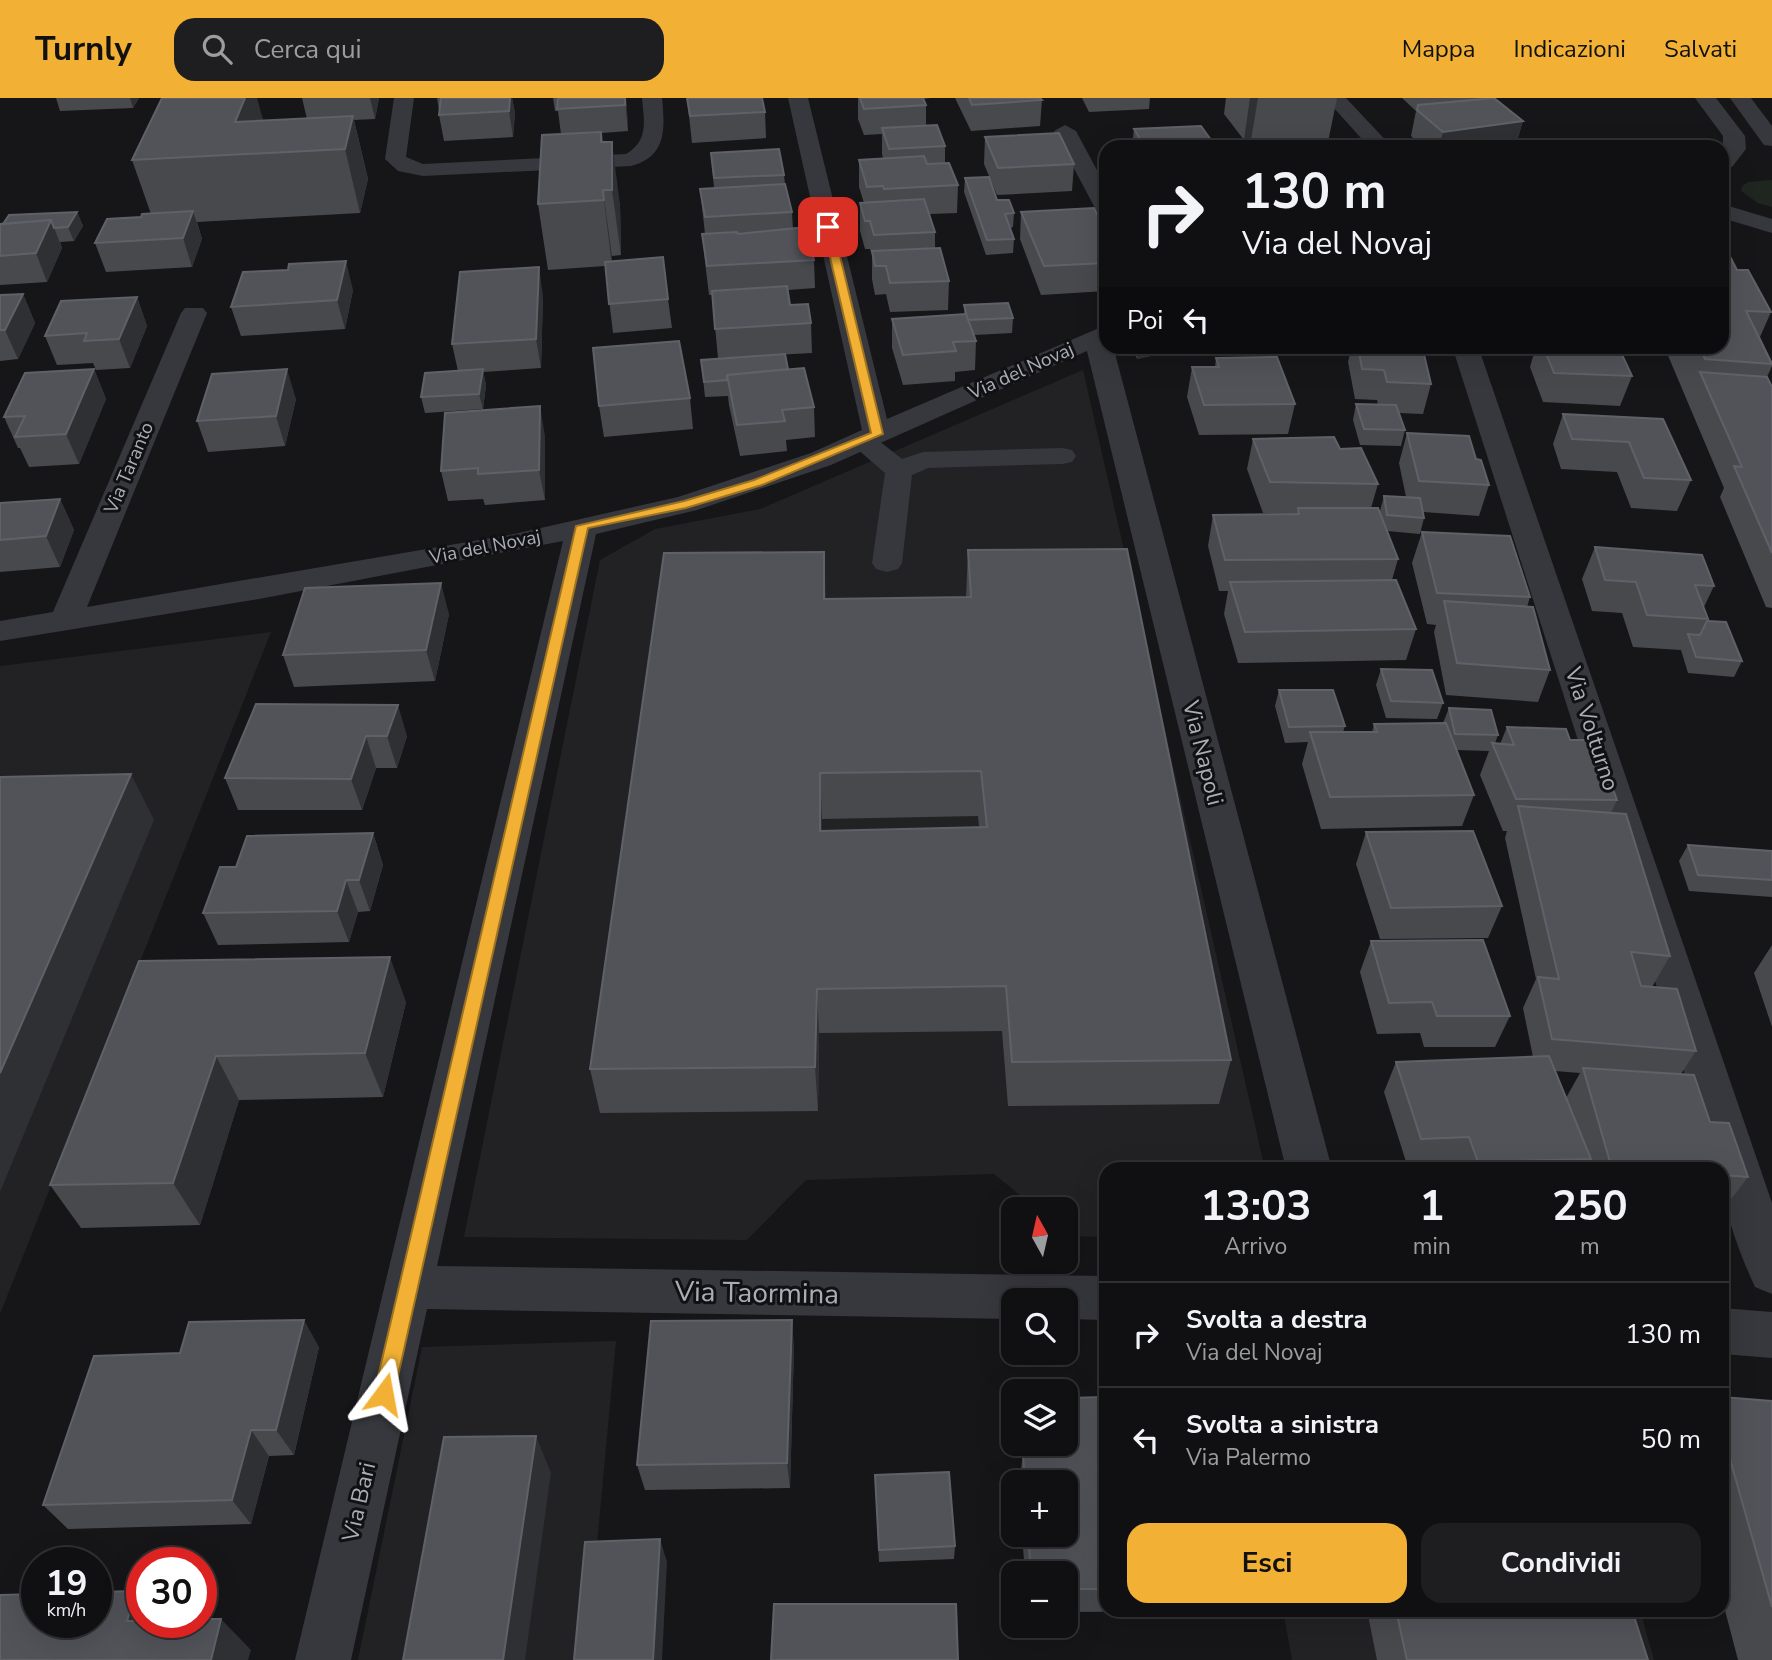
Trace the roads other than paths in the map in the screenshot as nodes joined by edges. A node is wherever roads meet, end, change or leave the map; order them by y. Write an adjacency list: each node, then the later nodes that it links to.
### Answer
1 (404, 98): 2 (lane)
2 (653, 98)
3 (798, 98): 20 (street)
4 (1335, 98): 8 (street)
5 (1704, 98): 10 (street)
6 (1740, 98): 9 (street)
7 (1065, 131): 13 (street)
8 (1374, 140)
9 (1772, 140)
10 (1729, 156)
11 (1749, 160): 12 (street)
12 (1729, 162)
13 (1099, 195)
14 (1729, 213): 15 (street)
15 (1772, 226)
16 (194, 313): 25 (street, Via Taranto)
17 (1099, 336): 20 (street, Via del Novaj)
18 (1107, 354): 27 (street, Via Napoli)
19 (1468, 354): 28 (street, Via Volturno)
20 (870, 438): 22 (lane); 23 (street, Via del Novaj)
21 (1062, 456): 22 (lane)
22 (899, 471): 24 (lane)
23 (582, 526): 25 (street, Via del Novaj); 29 (street, Via Bari)
24 (887, 563)
25 (65, 622): 26 (street, Via del Novaj)
26 (0, 631)
27 (1307, 1162)
28 (1772, 1272)
29 (409, 1287): 30 (street, Via Taormina); 33 (street, Via Bari)
30 (1099, 1298)
31 (1729, 1332): 32 (street)
32 (1772, 1335)
33 (323, 1660)

